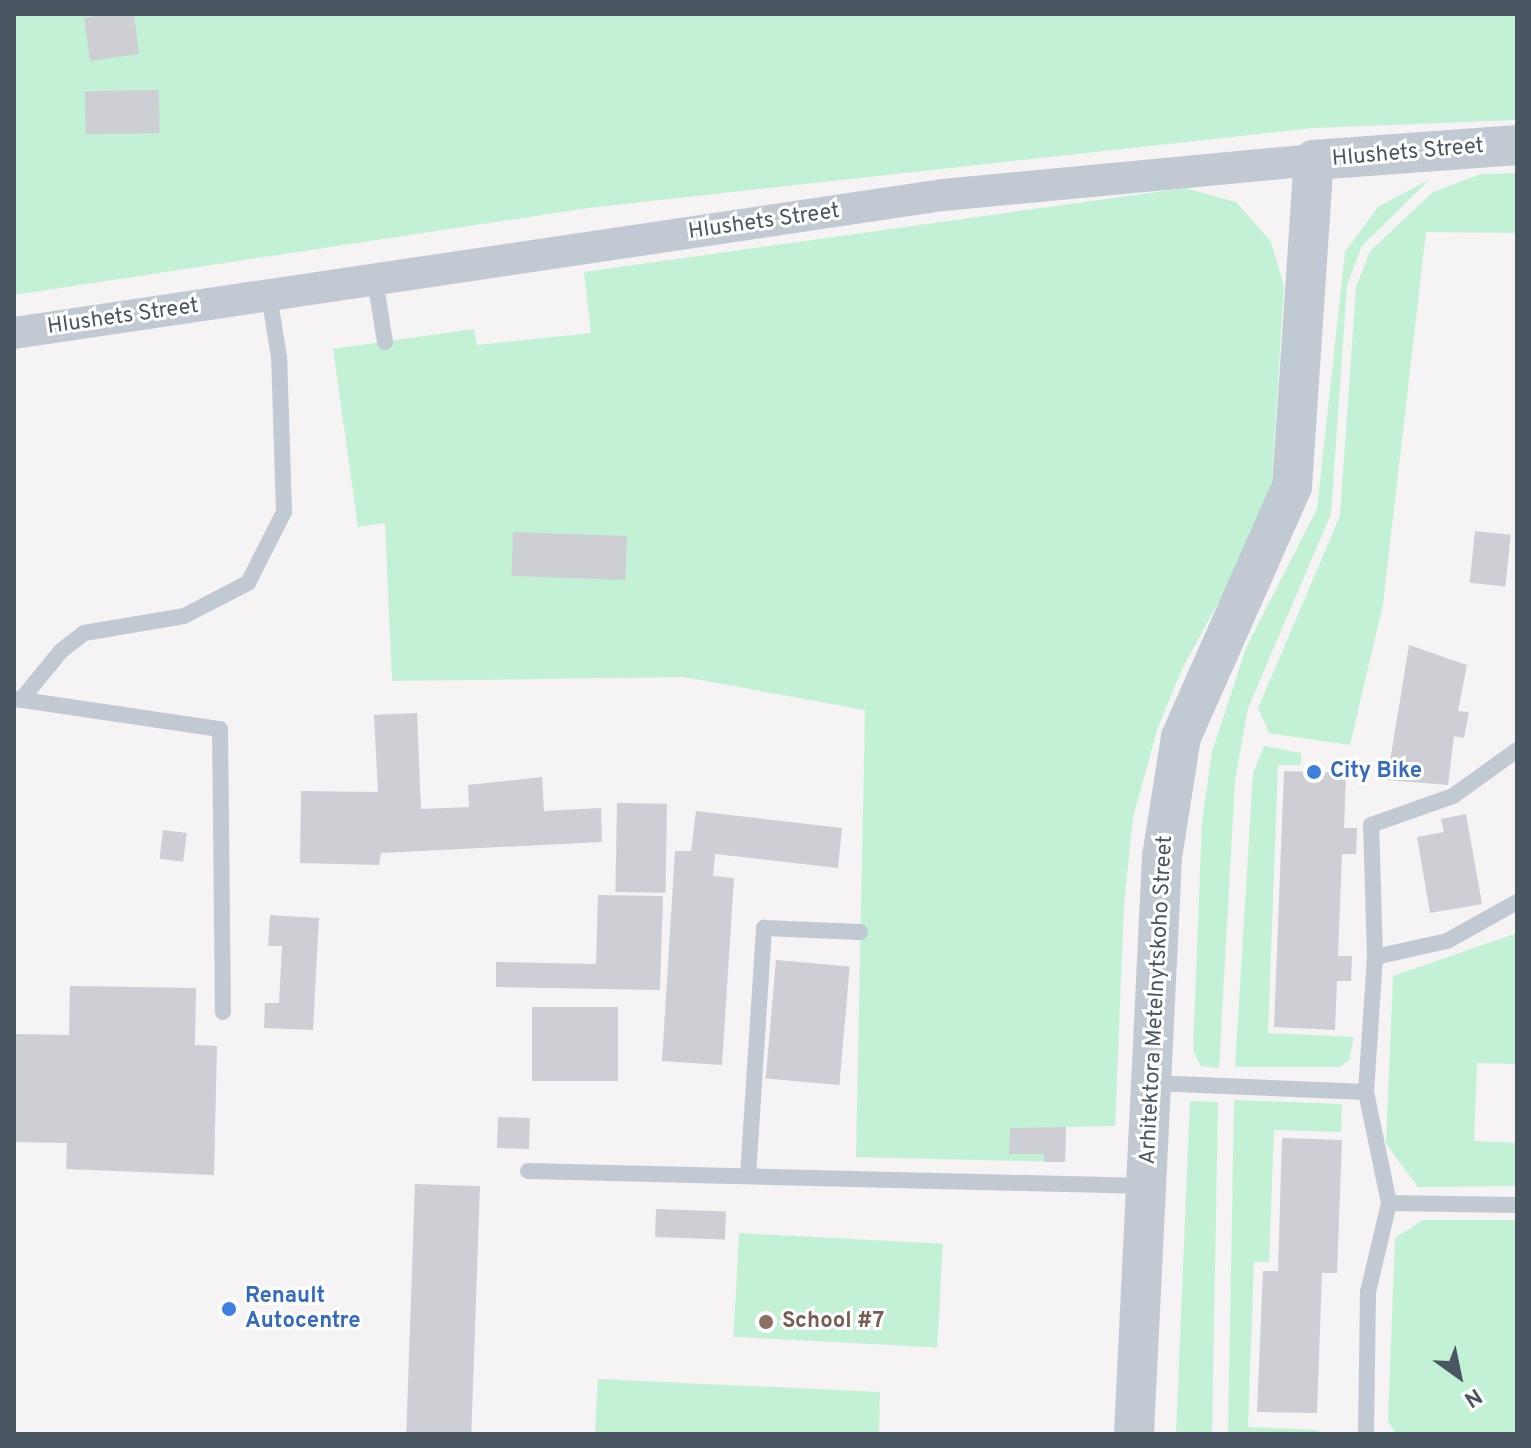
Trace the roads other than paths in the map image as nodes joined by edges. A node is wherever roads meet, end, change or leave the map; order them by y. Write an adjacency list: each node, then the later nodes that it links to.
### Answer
1 (1517, 145): 2 (street, Hlushets Street)
2 (1314, 160): 3 (street, Hlushets Street); 13 (street, Arhitektora Metelnytskoho Street)
3 (375, 280): 4 (street, Hlushets Street); 6 (lane)
4 (269, 295): 5 (street, Hlushets Street); 7 (lane)
5 (14, 333)
6 (385, 342)
7 (18, 699): 12 (lane)
8 (1517, 750): 11 (lane)
9 (1517, 902): 11 (lane)
10 (860, 932): 16 (lane)
11 (1375, 957): 14 (lane)
12 (223, 1012)
13 (1152, 1083): 14 (lane); 17 (street, Arhitektora Metelnytskoho Street)
14 (1366, 1092): 18 (lane)
15 (528, 1171): 16 (lane)
16 (748, 1176): 17 (lane)
17 (1145, 1186): 20 (street, Arhitektora Metelnytskoho Street)
18 (1389, 1203): 19 (lane); 21 (lane)
19 (1517, 1205)
20 (1134, 1434)
21 (1366, 1434)

